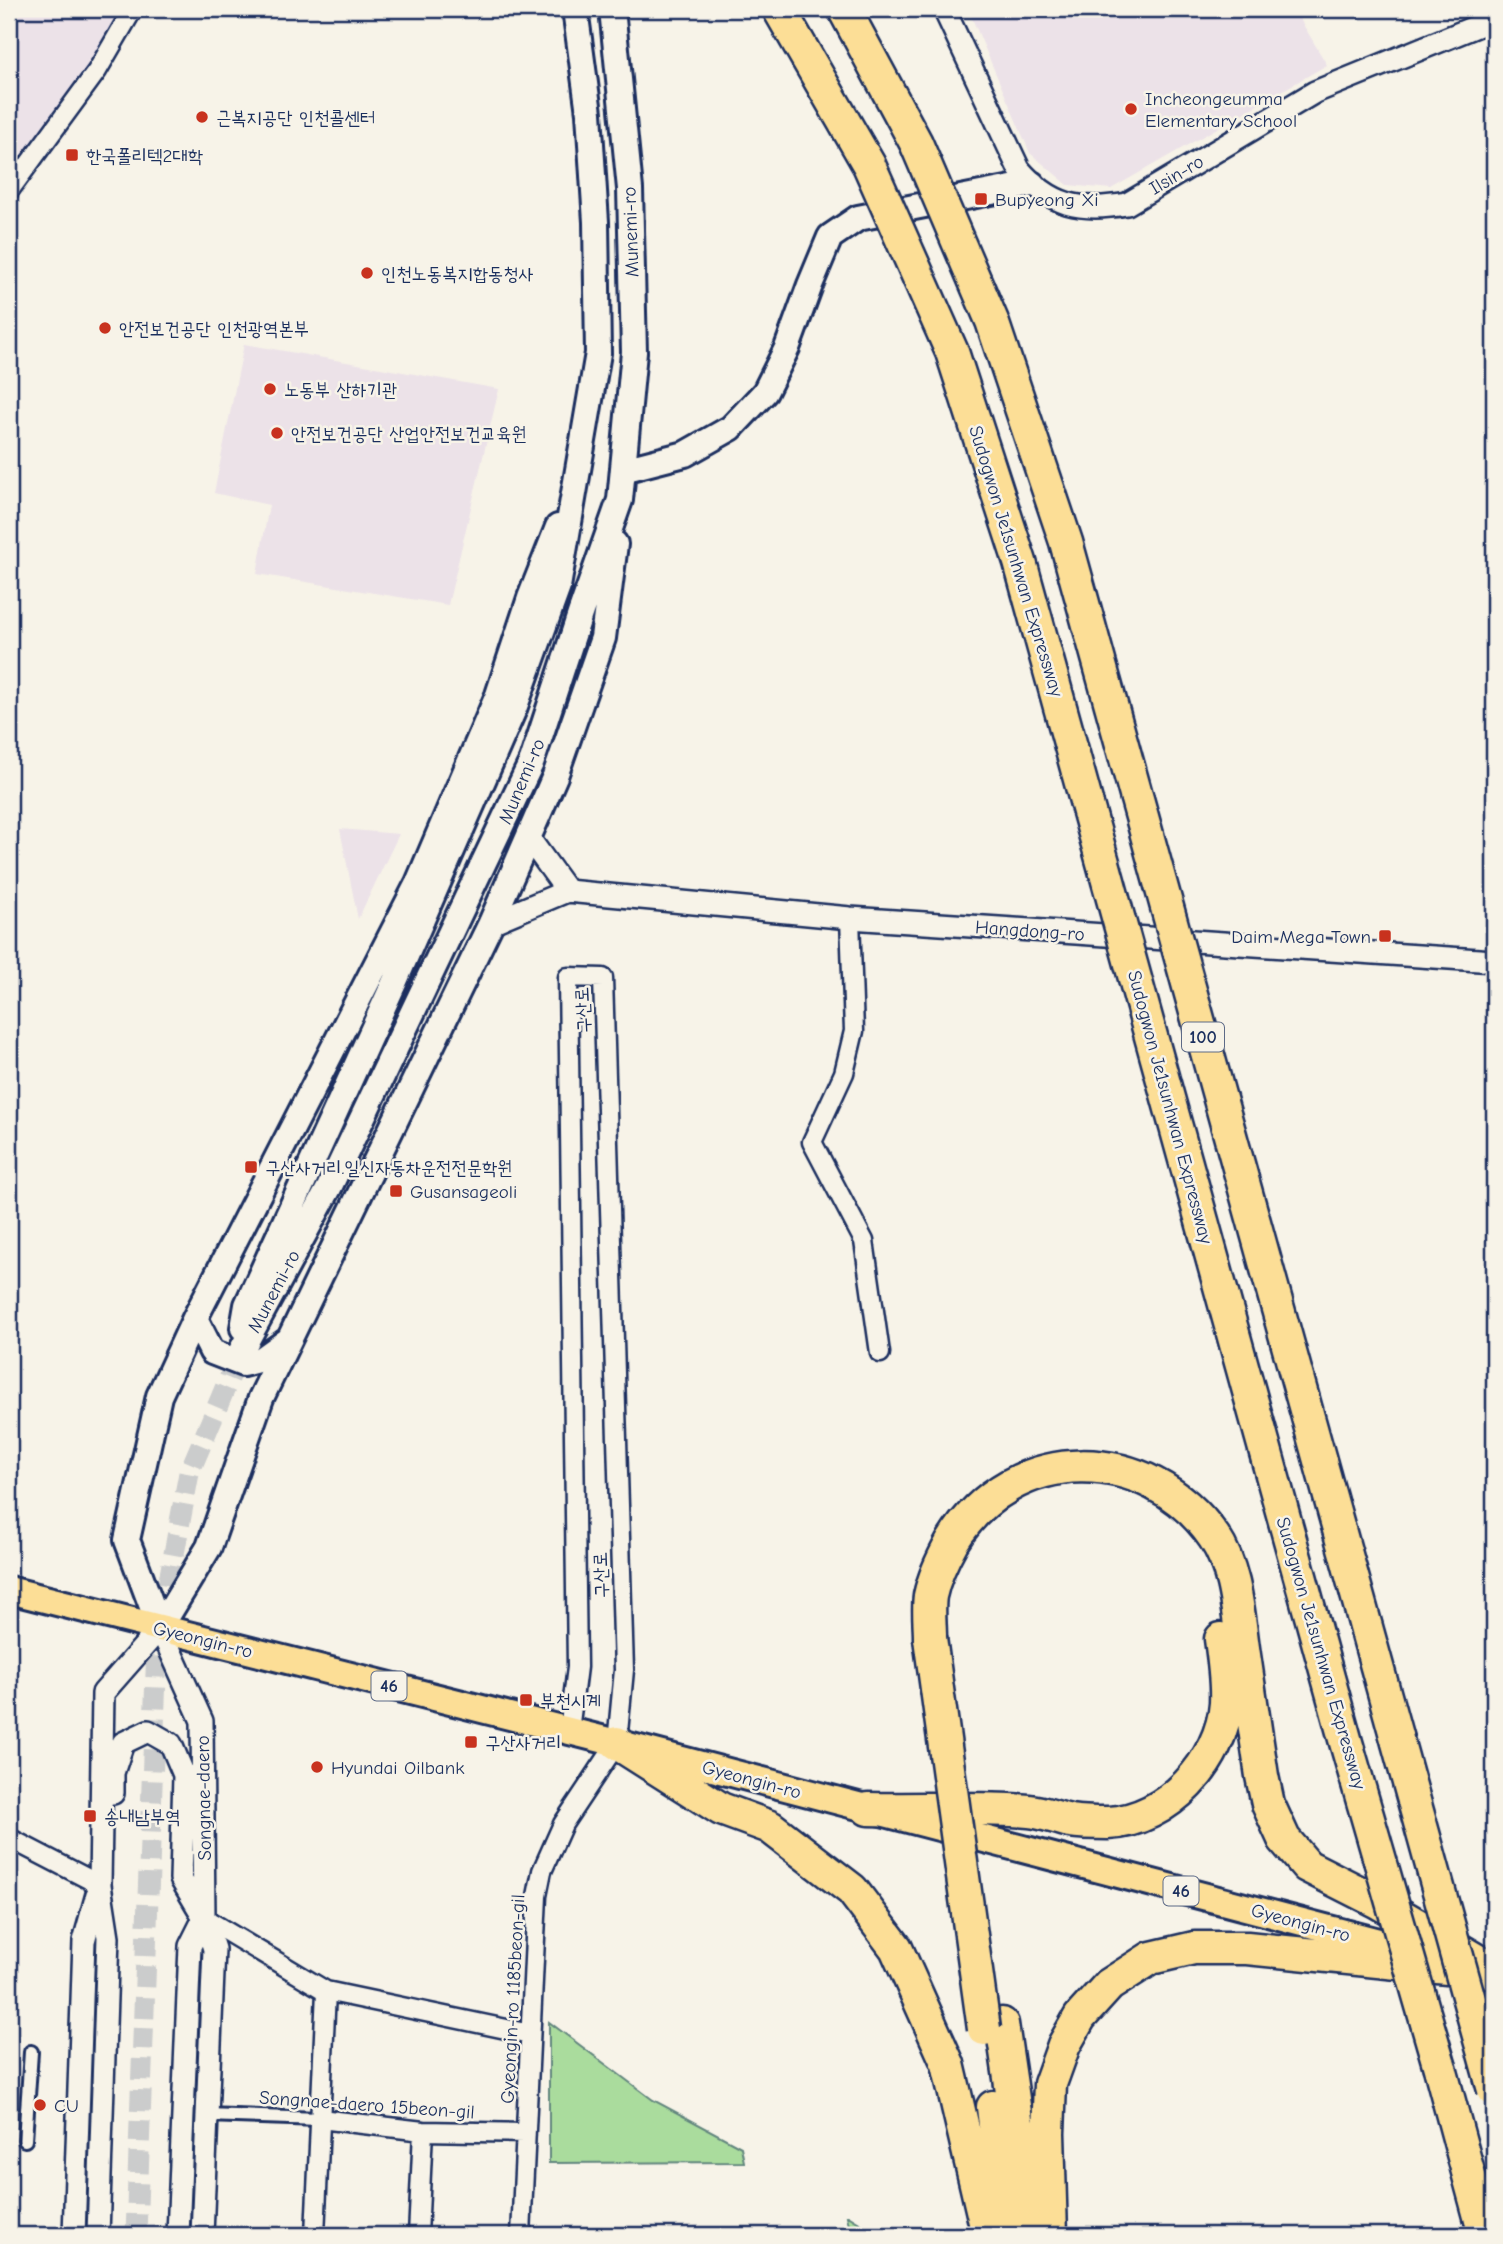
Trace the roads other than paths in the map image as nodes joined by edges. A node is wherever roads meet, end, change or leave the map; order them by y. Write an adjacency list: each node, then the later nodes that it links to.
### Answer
1 (133, 9): 9 (street)
2 (575, 9): 11 (main road, Munemi-ro)
3 (612, 9): 10 (main road, Munemi-ro)
4 (779, 9): 35 (highway, Sudogwon Je1sunhwan Expressway / 100, bridge)
5 (844, 9): 36 (highway, 100, bridge)
6 (944, 9): 8 (street, Ilsin-ro)
7 (1494, 19): 8 (street, Ilsin-ro)
8 (1032, 184): 10 (main road)
9 (9, 191)
10 (623, 470): 12 (main road, Munemi-ro)
11 (575, 483): 12 (main road, Munemi-ro); 18 (main road)
12 (620, 500): 13 (main road)
13 (528, 837): 14 (street); 16 (main road)
14 (566, 891): 15 (street, Hangdong-ro); 16 (street, Hangdong-ro)
15 (850, 918): 17 (street, Hangdong-ro); 20 (street)
16 (491, 923): 19 (main road)
17 (1494, 961)
18 (195, 1318): 19 (main road); 22 (main road)
19 (289, 1340): 22 (main road)
20 (880, 1353)
21 (9, 1590): 22 (main road, Gyeongin-ro / 46)
22 (160, 1629): 24 (main road, Gyeongin-ro / 46); 28 (street); 29 (street, Songnae-daero)
23 (939, 1638): 26 (highway); 30 (highway); 32 (highway, bridge)
24 (569, 1731): 25 (main road, Gyeongin-ro / 46); 25 (street, 구산로)
25 (617, 1743): 26 (main road, Gyeongin-ro / 46); 33 (street, Gyeongin-ro 1185beon-gil); 49 (highway)
26 (868, 1809): 30 (main road, Gyeongin-ro / 46)
27 (9, 1838): 28 (street)
28 (100, 1885): 29 (street); 42 (street); 43 (street)
29 (204, 1918): 31 (street); 37 (street, Songnae-daero); 44 (street, Songnae-daero)
30 (1494, 1972): 52 (highway)
31 (326, 1991): 33 (street); 38 (street)
32 (993, 2027): 50 (highway); 51 (highway)
33 (530, 2034): 40 (street, Gyeongin-ro 1185beon-gil)
34 (31, 2052): 41 (street)
35 (1440, 2068): 53 (highway); 54 (highway, Sudogwon Je1sunhwan Expressway / 100)
36 (1494, 2090)
37 (206, 2115): 38 (street, Songnae-daero 15beon-gil); 45 (street, Songnae-daero)
38 (320, 2119): 39 (street, Songnae-daero 15beon-gil); 46 (street)
39 (423, 2131): 40 (street, Songnae-daero 15beon-gil); 47 (street)
40 (526, 2133): 48 (street, Gyeongin-ro 1185beon-gil)
41 (25, 2140)
42 (74, 2235)
43 (98, 2235)
44 (178, 2235)
45 (202, 2235)
46 (316, 2235)
47 (418, 2235)
48 (521, 2235)
49 (988, 2235)
50 (1007, 2235)
51 (1033, 2235)
52 (1051, 2235)
53 (1462, 2235)
54 (1485, 2235)

